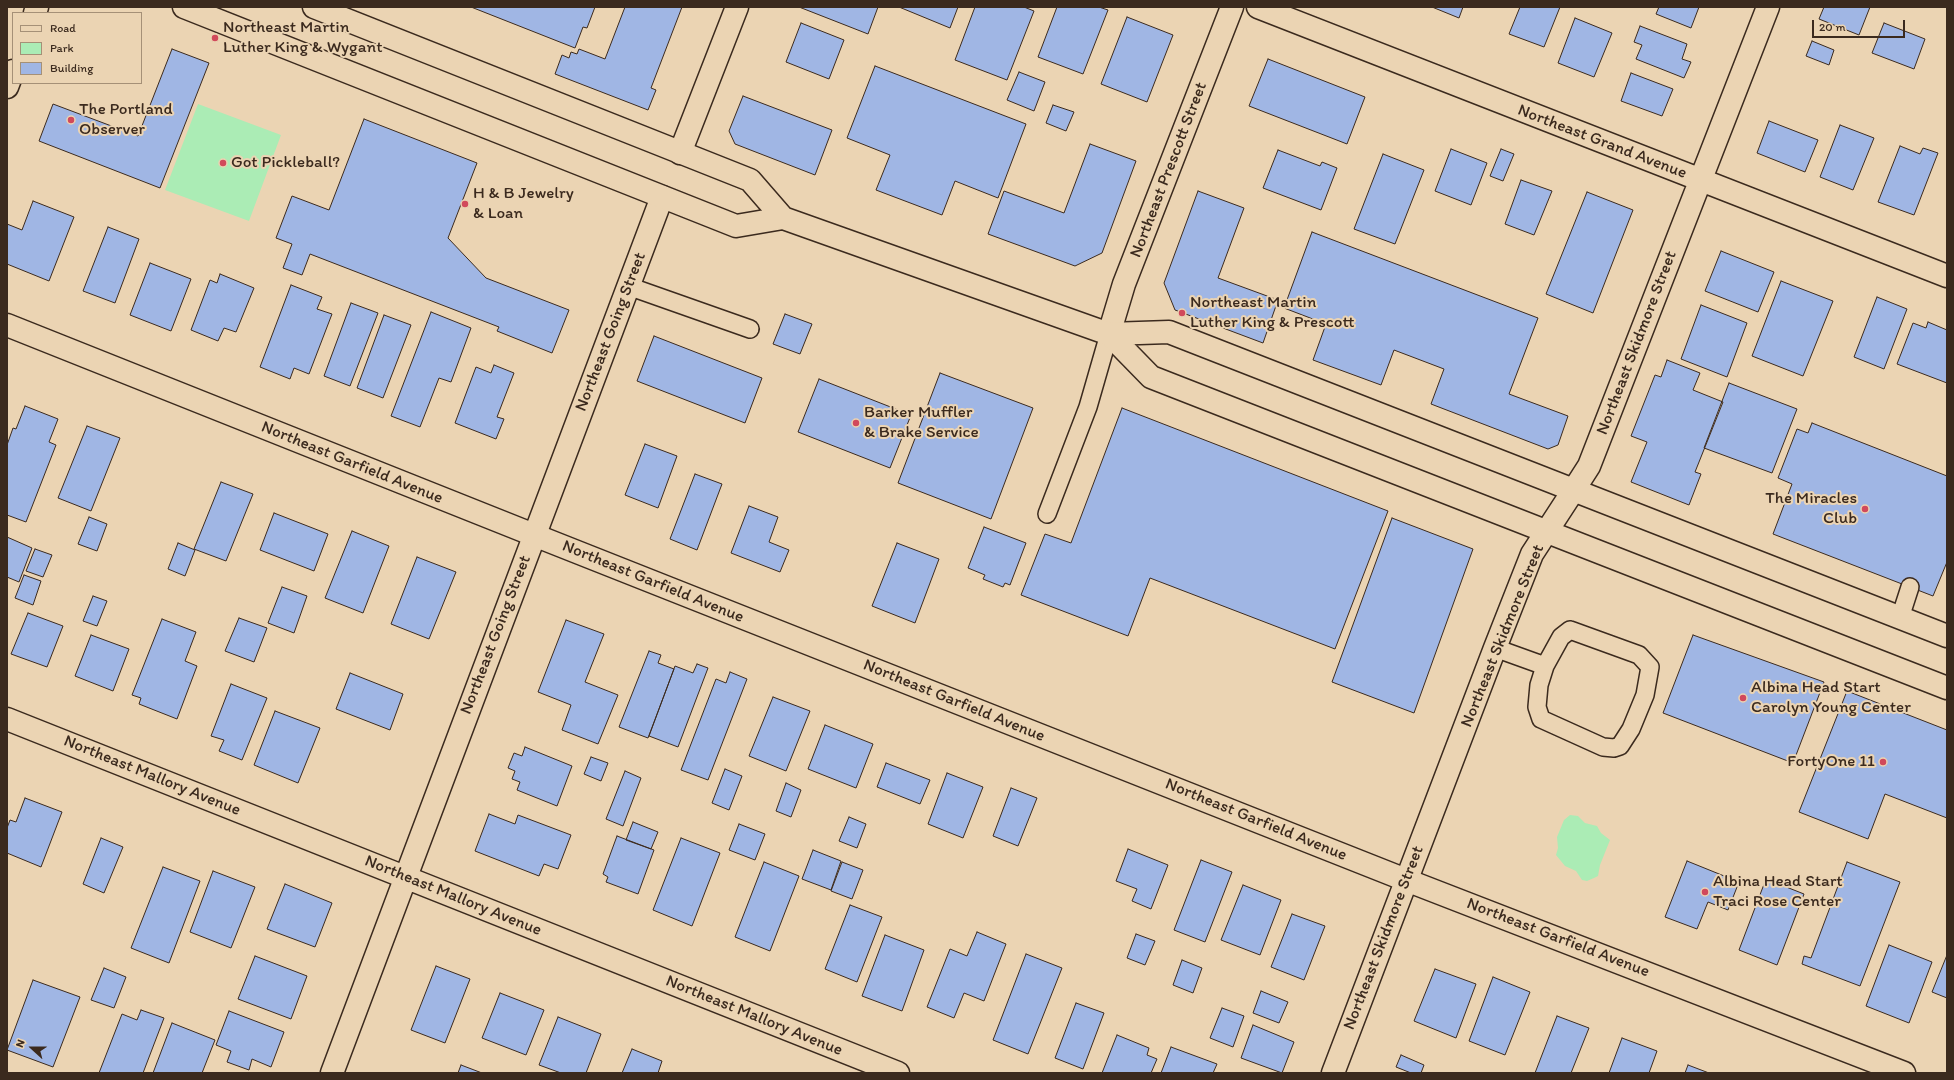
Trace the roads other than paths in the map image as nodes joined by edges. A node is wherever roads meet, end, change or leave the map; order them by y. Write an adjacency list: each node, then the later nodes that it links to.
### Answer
1 (184, 7): 11 (street)
2 (314, 7): 9 (street)
3 (1232, 7): 17 (street, Northeast Prescott Street)
4 (1258, 7): 10 (street, Northeast Grand Avenue)
5 (1768, 7): 10 (street, Northeast Skidmore Street)
6 (732, 9): 9 (street)
7 (12, 74): 8 (street)
8 (7, 87)
9 (680, 152): 12 (street)
10 (1701, 181): 13 (street, Northeast Grand Avenue); 18 (street, Northeast Skidmore Street)
11 (662, 197): 12 (street); 14 (street, Northeast Going Street)
12 (783, 218): 17 (street)
13 (1947, 276)
14 (628, 286): 16 (lane); 21 (street, Northeast Going Street)
15 (7, 325): 21 (street, Northeast Garfield Avenue)
16 (750, 329)
17 (1109, 334): 18 (street); 19 (lane); 20 (street)
18 (1573, 491): 20 (street, Northeast Skidmore Street); 23 (street)
19 (1047, 514)
20 (1547, 532): 25 (street, Northeast Skidmore Street); 27 (street)
21 (534, 535): 29 (street, Northeast Going Street); 30 (street, Northeast Garfield Avenue)
22 (1910, 587): 23 (lane)
23 (1900, 618): 24 (street)
24 (1947, 636)
25 (1495, 648): 26 (lane); 30 (street, Northeast Skidmore Street)
26 (1545, 666): 26 (lane)
27 (1947, 688)
28 (7, 719): 29 (street, Northeast Mallory Avenue)
29 (405, 877): 31 (street, Northeast Going Street); 32 (street, Northeast Mallory Avenue)
30 (1406, 880): 33 (street, Northeast Skidmore Street); 34 (street, Northeast Garfield Avenue)
31 (332, 1073)
32 (898, 1073)
33 (1333, 1073)
34 (1904, 1073)

